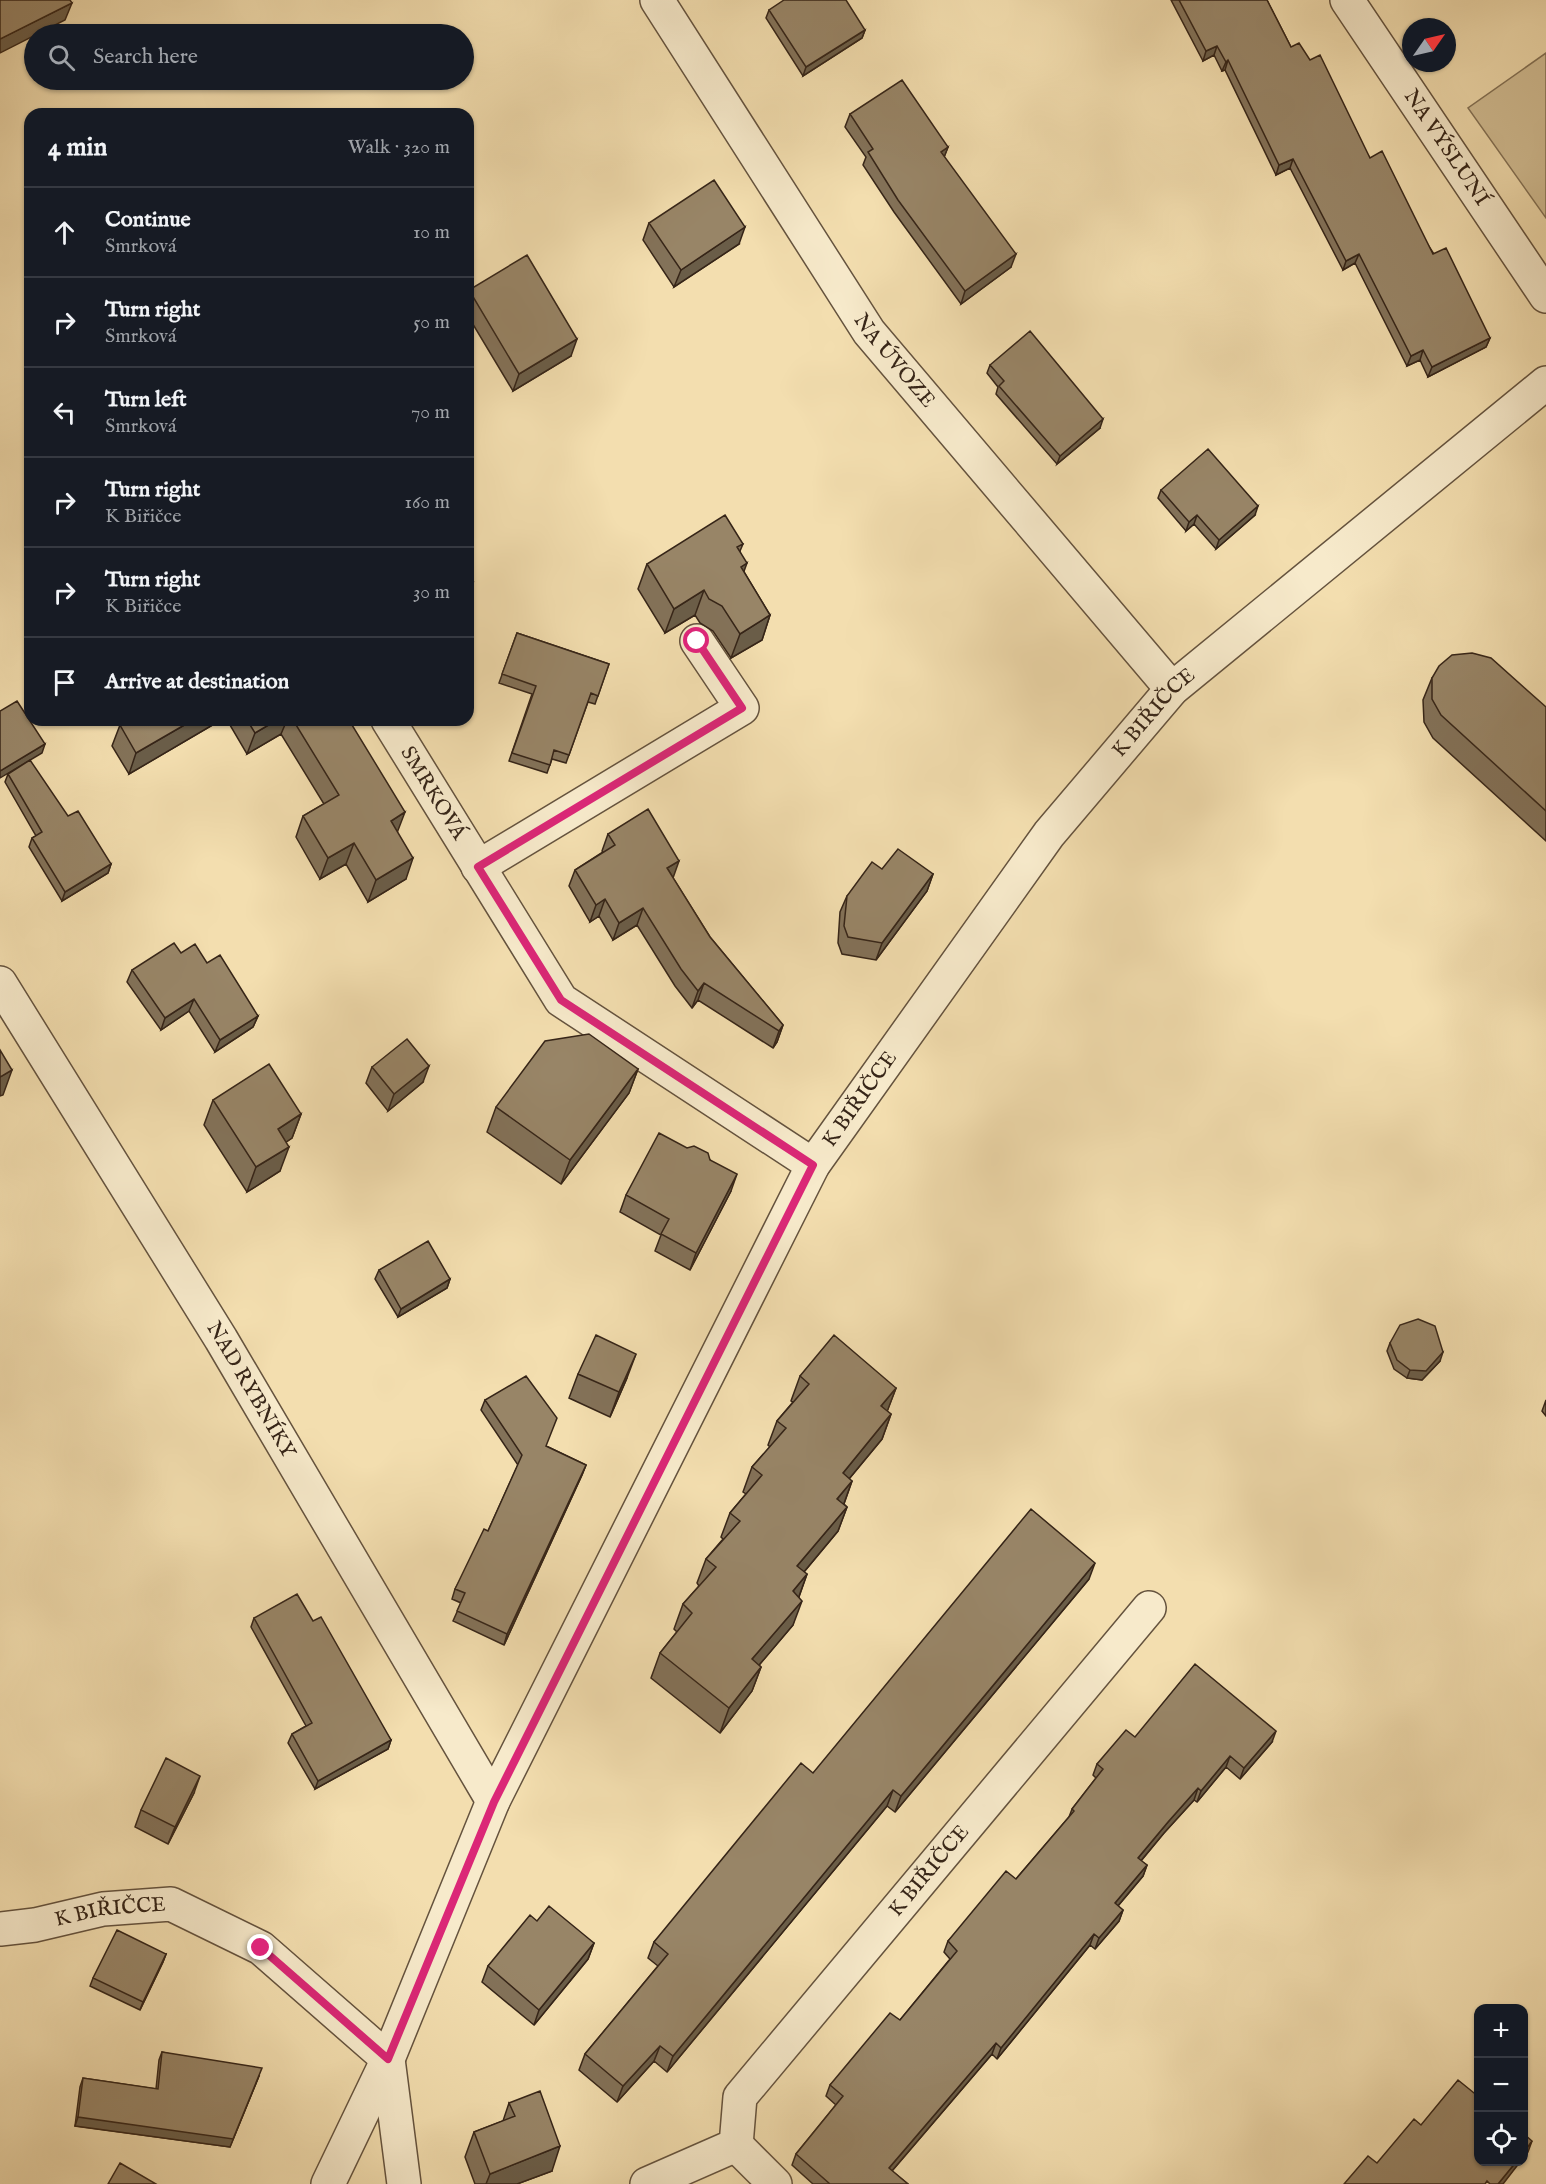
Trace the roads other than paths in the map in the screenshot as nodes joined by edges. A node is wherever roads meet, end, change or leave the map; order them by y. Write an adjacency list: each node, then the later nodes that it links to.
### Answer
1 (657, 0): 6 (street, NA ÚVOZE)
2 (1347, 0): 3 (street, NA VÝSLUNÍ)
3 (1546, 296)
4 (1546, 383): 6 (street, K BIŘIČCE)
5 (697, 641): 8 (street)
6 (1173, 689): 10 (street, K BIŘIČCE)
7 (392, 726): 8 (street, SMRKOVÁ)
8 (478, 867): 10 (street, SMRKOVÁ)
9 (0, 983): 12 (street, NAD RYBNÍKY)
10 (813, 1165): 12 (street, K BIŘIČCE)
11 (1149, 1608): 15 (street, K BIŘIČCE)
12 (494, 1802): 14 (street, K BIŘIČCE)
13 (0, 1929): 14 (street, K BIŘIČCE)
14 (388, 2059): 16 (street, K BIŘIČCE); 17 (street)
15 (736, 2145): 18 (street); 19 (street)
16 (328, 2184)
17 (404, 2184)
18 (647, 2184)
19 (775, 2184)

